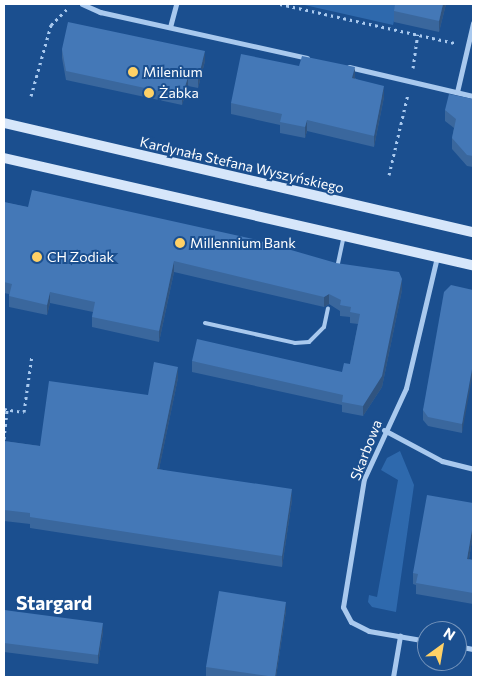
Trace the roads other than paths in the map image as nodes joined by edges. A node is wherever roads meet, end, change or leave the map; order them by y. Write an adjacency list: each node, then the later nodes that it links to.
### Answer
1 (82, 4): 4 (street)
2 (176, 4): 4 (street)
3 (473, 23): 7 (street)
4 (170, 27): 5 (street)
5 (314, 59)
6 (344, 66): 7 (street)
7 (457, 92): 8 (street)
8 (473, 96)
9 (4, 123): 11 (main road, Kardynała Stefana Wyszyńskiego)
10 (4, 158): 12 (main road)
11 (473, 232)
12 (344, 236): 13 (main road); 15 (lane)
13 (437, 257): 14 (main road); 18 (street, Skarbowa)
14 (473, 265)
15 (337, 270)
16 (328, 308): 17 (lane)
17 (204, 323)
18 (384, 430): 19 (street); 20 (street, Skarbowa)
19 (473, 469)
20 (400, 636): 21 (street, Skarbowa); 22 (street)
21 (417, 639)
22 (393, 677)

